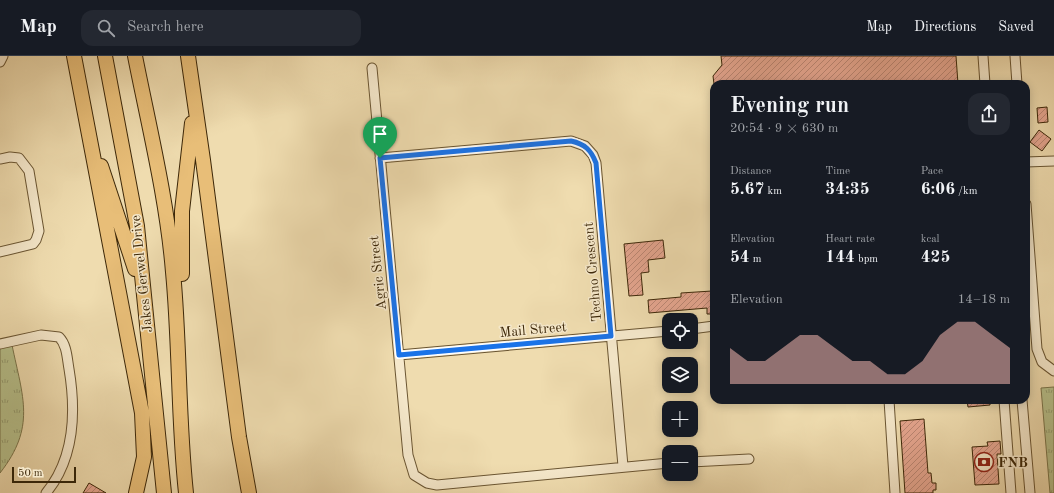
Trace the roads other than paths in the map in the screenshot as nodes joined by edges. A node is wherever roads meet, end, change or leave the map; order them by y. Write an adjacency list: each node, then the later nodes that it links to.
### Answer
1 (3, 56): 8 (street)
2 (74, 56): 13 (highway)
3 (105, 56): 20 (highway, Jakes Gerwel Drive)
4 (136, 56): 23 (highway)
5 (188, 56): 12 (highway)
6 (983, 56): 10 (street)
7 (1015, 56): 11 (street)
8 (0, 62)
9 (372, 68): 14 (street, Agric Street)
10 (985, 80)
11 (1017, 80)
12 (194, 103): 23 (highway); 40 (highway)
13 (84, 110): 20 (highway); 37 (highway)
14 (380, 158): 25 (street, Techno Crescent); 27 (street, Agric Street)
15 (0, 159): 18 (street)
16 (1054, 161): 17 (street)
17 (1030, 162)
18 (0, 252)
19 (1030, 257): 28 (street)
20 (144, 294): 38 (highway, Jakes Gerwel Drive)
21 (710, 327): 22 (street)
22 (698, 328)
23 (178, 330): 39 (highway)
24 (662, 332): 25 (street, Mail Street)
25 (611, 336): 27 (street, Mail Street); 35 (street, Techno Crescent)
26 (0, 344): 36 (street)
27 (399, 355): 35 (street, Agric Street)
28 (1054, 371)
29 (888, 404): 41 (street)
30 (1004, 404): 42 (street)
31 (1022, 404): 43 (street)
32 (749, 459): 33 (street)
33 (698, 462)
34 (662, 464): 35 (street)
35 (623, 466)
36 (46, 493)
37 (136, 493)
38 (164, 493)
39 (186, 493)
40 (249, 493)
41 (895, 493)
42 (1011, 493)
43 (1030, 493)

